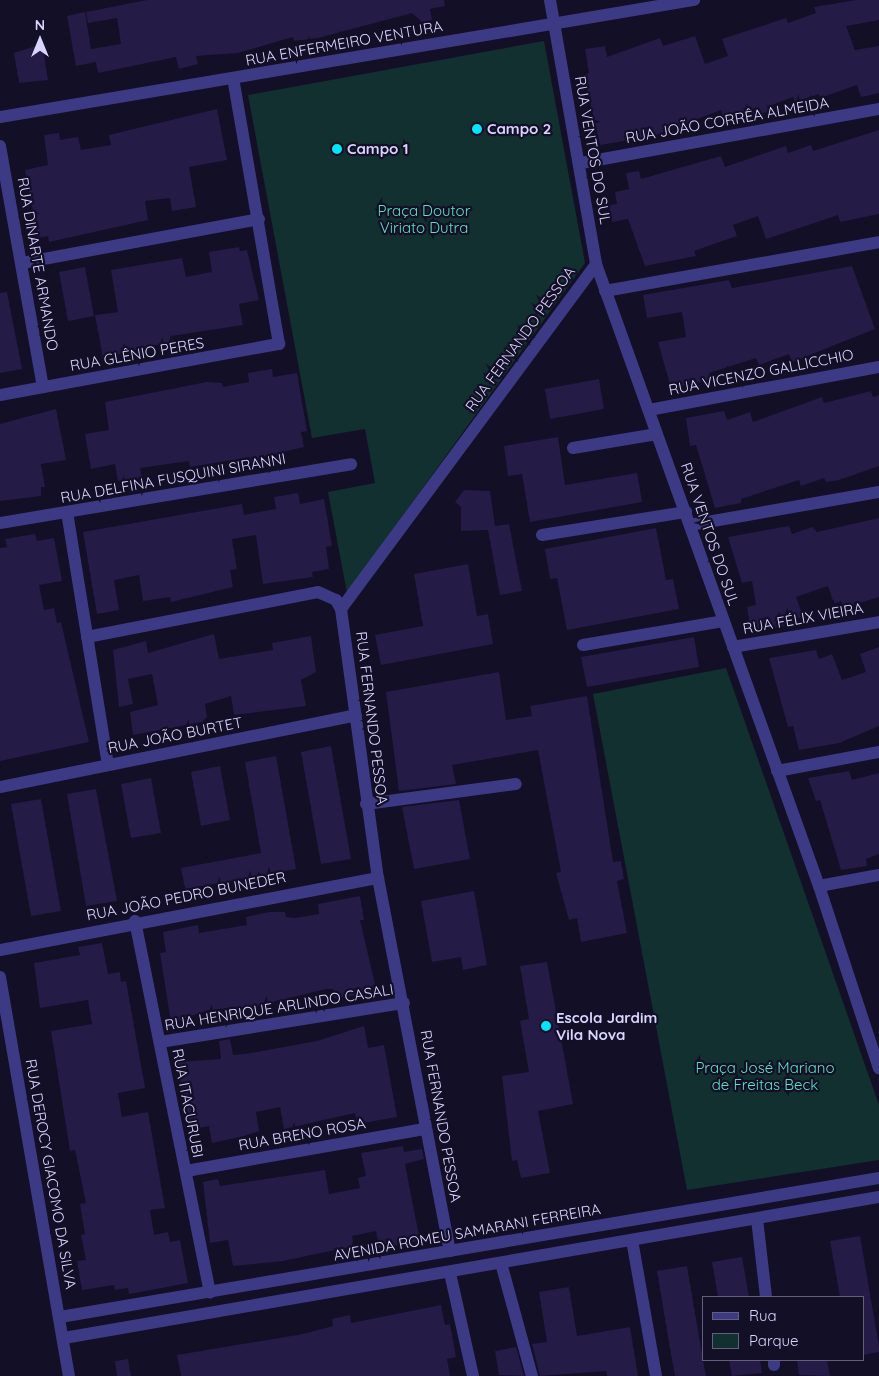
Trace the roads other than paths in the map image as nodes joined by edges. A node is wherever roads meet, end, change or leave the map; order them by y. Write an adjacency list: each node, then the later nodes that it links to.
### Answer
1 (550, 0): 3 (street, RUA VENTOS DO SUL)
2 (694, 0): 3 (street, RUA ENFERMEIRO VENTURA)
3 (554, 24): 4 (street, RUA ENFERMEIRO VENTURA); 8 (street, RUA VENTOS DO SUL)
4 (233, 78): 6 (street, RUA ENFERMEIRO VENTURA); 9 (street)
5 (879, 109): 8 (street, RUA JOÃO CORRÊA ALMEIDA)
6 (0, 118)
7 (0, 146): 11 (street, RUA DINARTE ARMANDO)
8 (581, 163): 12 (street, RUA VENTOS DO SUL)
9 (259, 220): 11 (street); 15 (street, RUA GLÊNIO PERES)
10 (879, 242): 13 (street)
11 (22, 263): 15 (street, RUA DINARTE ARMANDO)
12 (596, 264): 13 (street, RUA VENTOS DO SUL); 27 (street, RUA FERNANDO PESSOA)
13 (605, 291): 17 (street, RUA VENTOS DO SUL)
14 (879, 366): 17 (street, RUA VICENZO GALLICCHIO)
15 (43, 387): 16 (street, RUA GLÊNIO PERES)
16 (0, 395)
17 (648, 410): 18 (street, RUA VENTOS DO SUL)
18 (657, 434): 19 (street); 23 (street, RUA VENTOS DO SUL)
19 (573, 448)
20 (352, 464): 22 (street, RUA DELFINA FUSQUINI SIRANNI)
21 (879, 492): 25 (street)
22 (67, 512): 24 (street, RUA DELFINA FUSQUINI SIRANNI); 30 (street)
23 (686, 512): 25 (street, RUA VENTOS DO SUL); 26 (street)
24 (0, 523)
25 (690, 525): 28 (street, RUA VENTOS DO SUL)
26 (542, 534)
27 (341, 609): 30 (street); 33 (street, RUA FERNANDO PESSOA)
28 (724, 621): 31 (street); 32 (street, RUA VENTOS DO SUL)
29 (879, 622): 32 (street, RUA FÉLIX VIEIRA)
30 (87, 637): 35 (street)
31 (583, 645)
32 (733, 647): 36 (street, RUA VENTOS DO SUL)
33 (356, 714): 35 (street, RUA JOÃO BURTET); 39 (street, RUA FERNANDO PESSOA)
34 (879, 752): 36 (street)
35 (108, 765): 38 (street, RUA JOÃO BURTET)
36 (777, 771): 42 (street, RUA VENTOS DO SUL)
37 (516, 784): 39 (street)
38 (0, 787)
39 (366, 804): 41 (street, RUA FERNANDO PESSOA)
40 (879, 876): 42 (street)
41 (378, 878): 43 (street, RUA JOÃO PEDRO BUNEDER); 46 (street, RUA FERNANDO PESSOA)
42 (819, 886): 48 (street, RUA VENTOS DO SUL)
43 (135, 921): 44 (street, RUA JOÃO PEDRO BUNEDER); 47 (street, RUA ITACURUBI)
44 (0, 950)
45 (0, 977): 67 (street, RUA DEROCY GIACOMO DA SILVA)
46 (404, 1004): 47 (street, RUA HENRIQUE ARLINDO CASALI); 49 (street, RUA FERNANDO PESSOA)
47 (160, 1042): 50 (street, RUA ITACURUBI)
48 (879, 1068)
49 (424, 1129): 50 (street, RUA BRENO ROSA); 60 (street, RUA FERNANDO PESSOA)
50 (186, 1170): 64 (street, RUA ITACURUBI)
51 (879, 1178): 52 (street, AVENIDA ROMEU SAMARANI FERREIRA)
52 (781, 1195): 55 (street); 57 (street, AVENIDA ROMEU SAMARANI FERREIRA)
53 (879, 1197): 54 (street); 55 (street)
54 (879, 1202)
55 (786, 1214): 56 (street)
56 (757, 1219): 58 (street); 66 (street)
57 (585, 1228): 59 (street); 60 (street, AVENIDA ROMEU SAMARANI FERREIRA)
58 (632, 1240): 59 (street); 72 (street)
59 (588, 1248): 61 (street)
60 (450, 1251): 63 (street, AVENIDA ROMEU SAMARANI FERREIRA)
61 (501, 1263): 62 (street); 71 (street)
62 (450, 1274): 65 (street); 70 (street)
63 (321, 1275): 64 (street, AVENIDA ROMEU SAMARANI FERREIRA); 65 (street)
64 (210, 1292): 67 (street, AVENIDA ROMEU SAMARANI FERREIRA)
65 (324, 1295): 68 (street)
66 (766, 1296)
67 (60, 1317): 68 (street, RUA DEROCY GIACOMO DA SILVA)
68 (64, 1338): 69 (street, RUA DEROCY GIACOMO DA SILVA)
69 (69, 1376)
70 (473, 1376)
71 (532, 1376)
72 (656, 1376)

